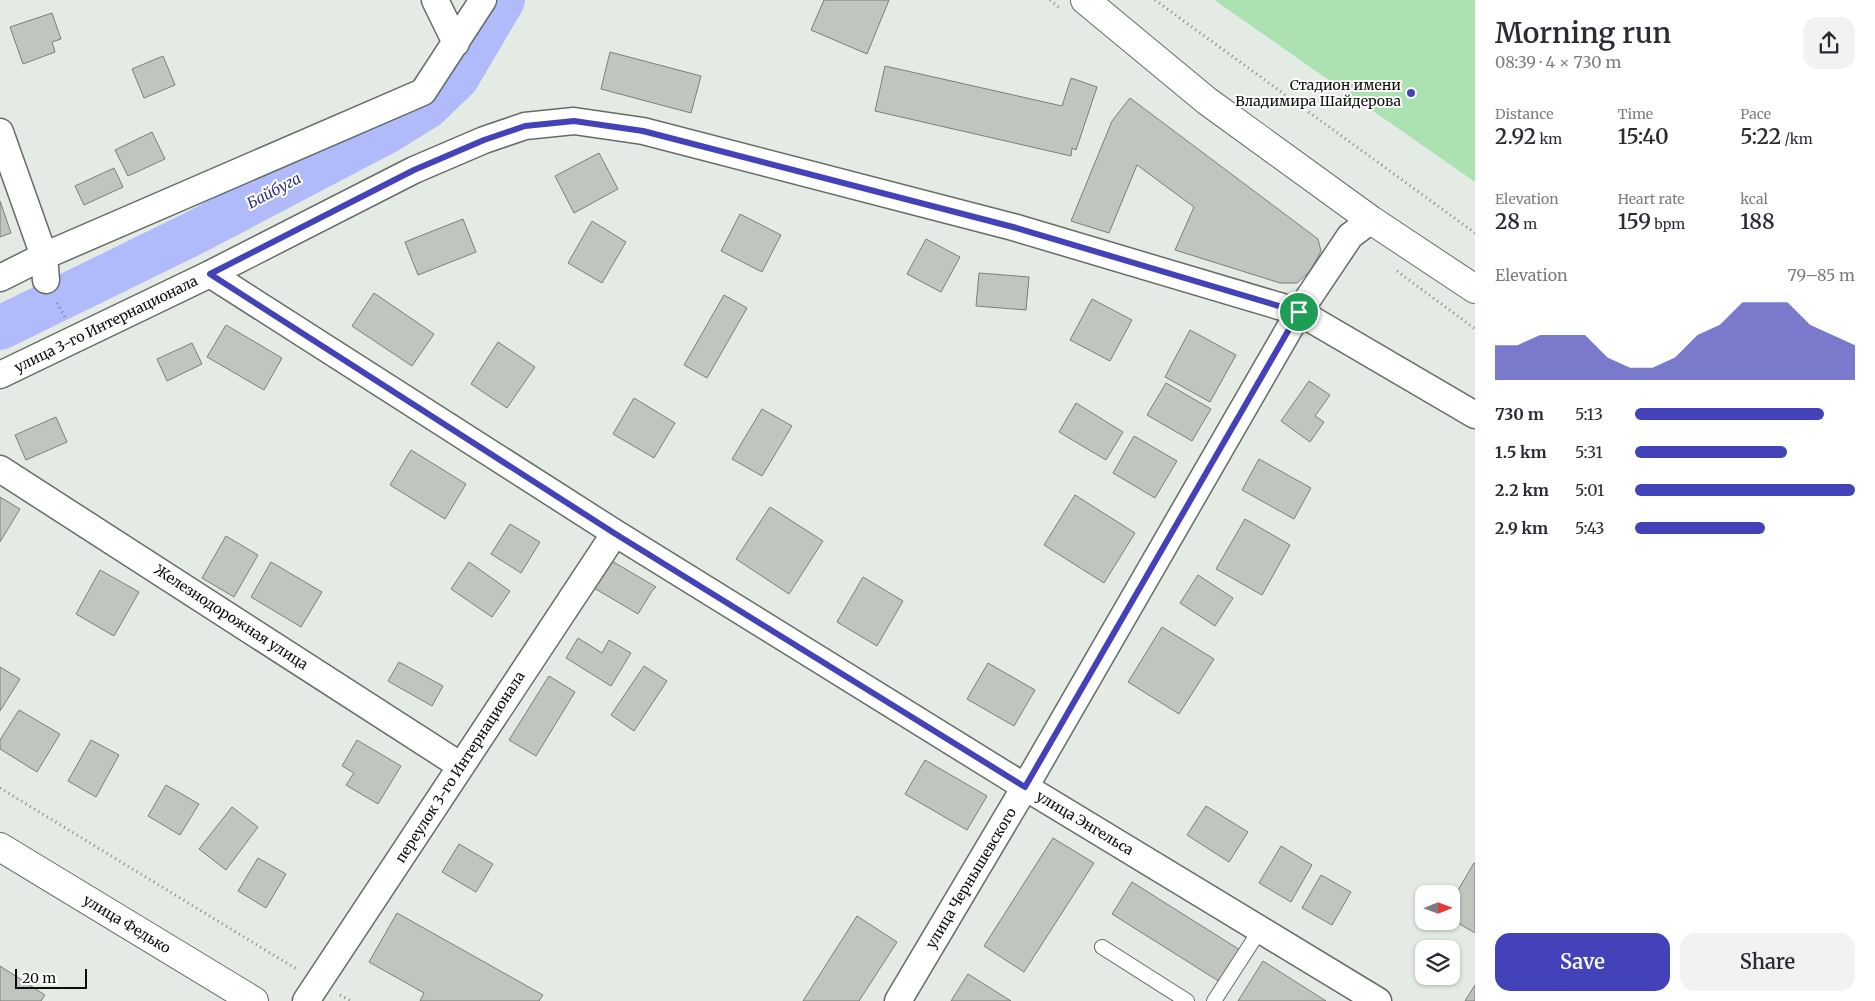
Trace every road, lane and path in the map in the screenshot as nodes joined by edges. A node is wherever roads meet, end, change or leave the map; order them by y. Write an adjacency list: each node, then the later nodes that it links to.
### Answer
1 (435, 0): 5 (street)
2 (483, 0): 5 (street)
3 (1155, 0): 8 (path)
4 (1097, 4): 7 (main road)
5 (456, 43): 9 (street)
6 (0, 132): 9 (street)
7 (1371, 220): 12 (main road); 13 (street, улица Чернышевского)
8 (1475, 233)
9 (45, 268): 11 (street)
10 (210, 274): 13 (street, улица 3-го Интернационала); 14 (street, улица 3-го Интернационала); 17 (street, улица Энгельса)
11 (0, 278)
12 (1475, 289)
13 (1299, 312): 15 (street, улица 3-го Интернационала); 19 (street, улица Чернышевского)
14 (0, 375)
15 (1475, 415)
16 (0, 469): 18 (street, Железнодорожная улица)
17 (614, 533): 18 (street, переулок 3-го Интернационала); 19 (street, улица Энгельса)
18 (461, 766): 24 (street, переулок 3-го Интернационала)
19 (1025, 787): 22 (street, улица Энгельса); 27 (street, улица Чернышевского)
20 (0, 788): 24 (path)
21 (0, 848): 25 (main road, улица Федько)
22 (1260, 930): 29 (lane); 30 (street, улица Энгельса)
23 (1102, 946): 28 (lane)
24 (312, 992): 26 (path)
25 (254, 1001)
26 (351, 1001)
27 (898, 1001)
28 (1187, 1001)
29 (1214, 1001)
30 (1378, 1001)

